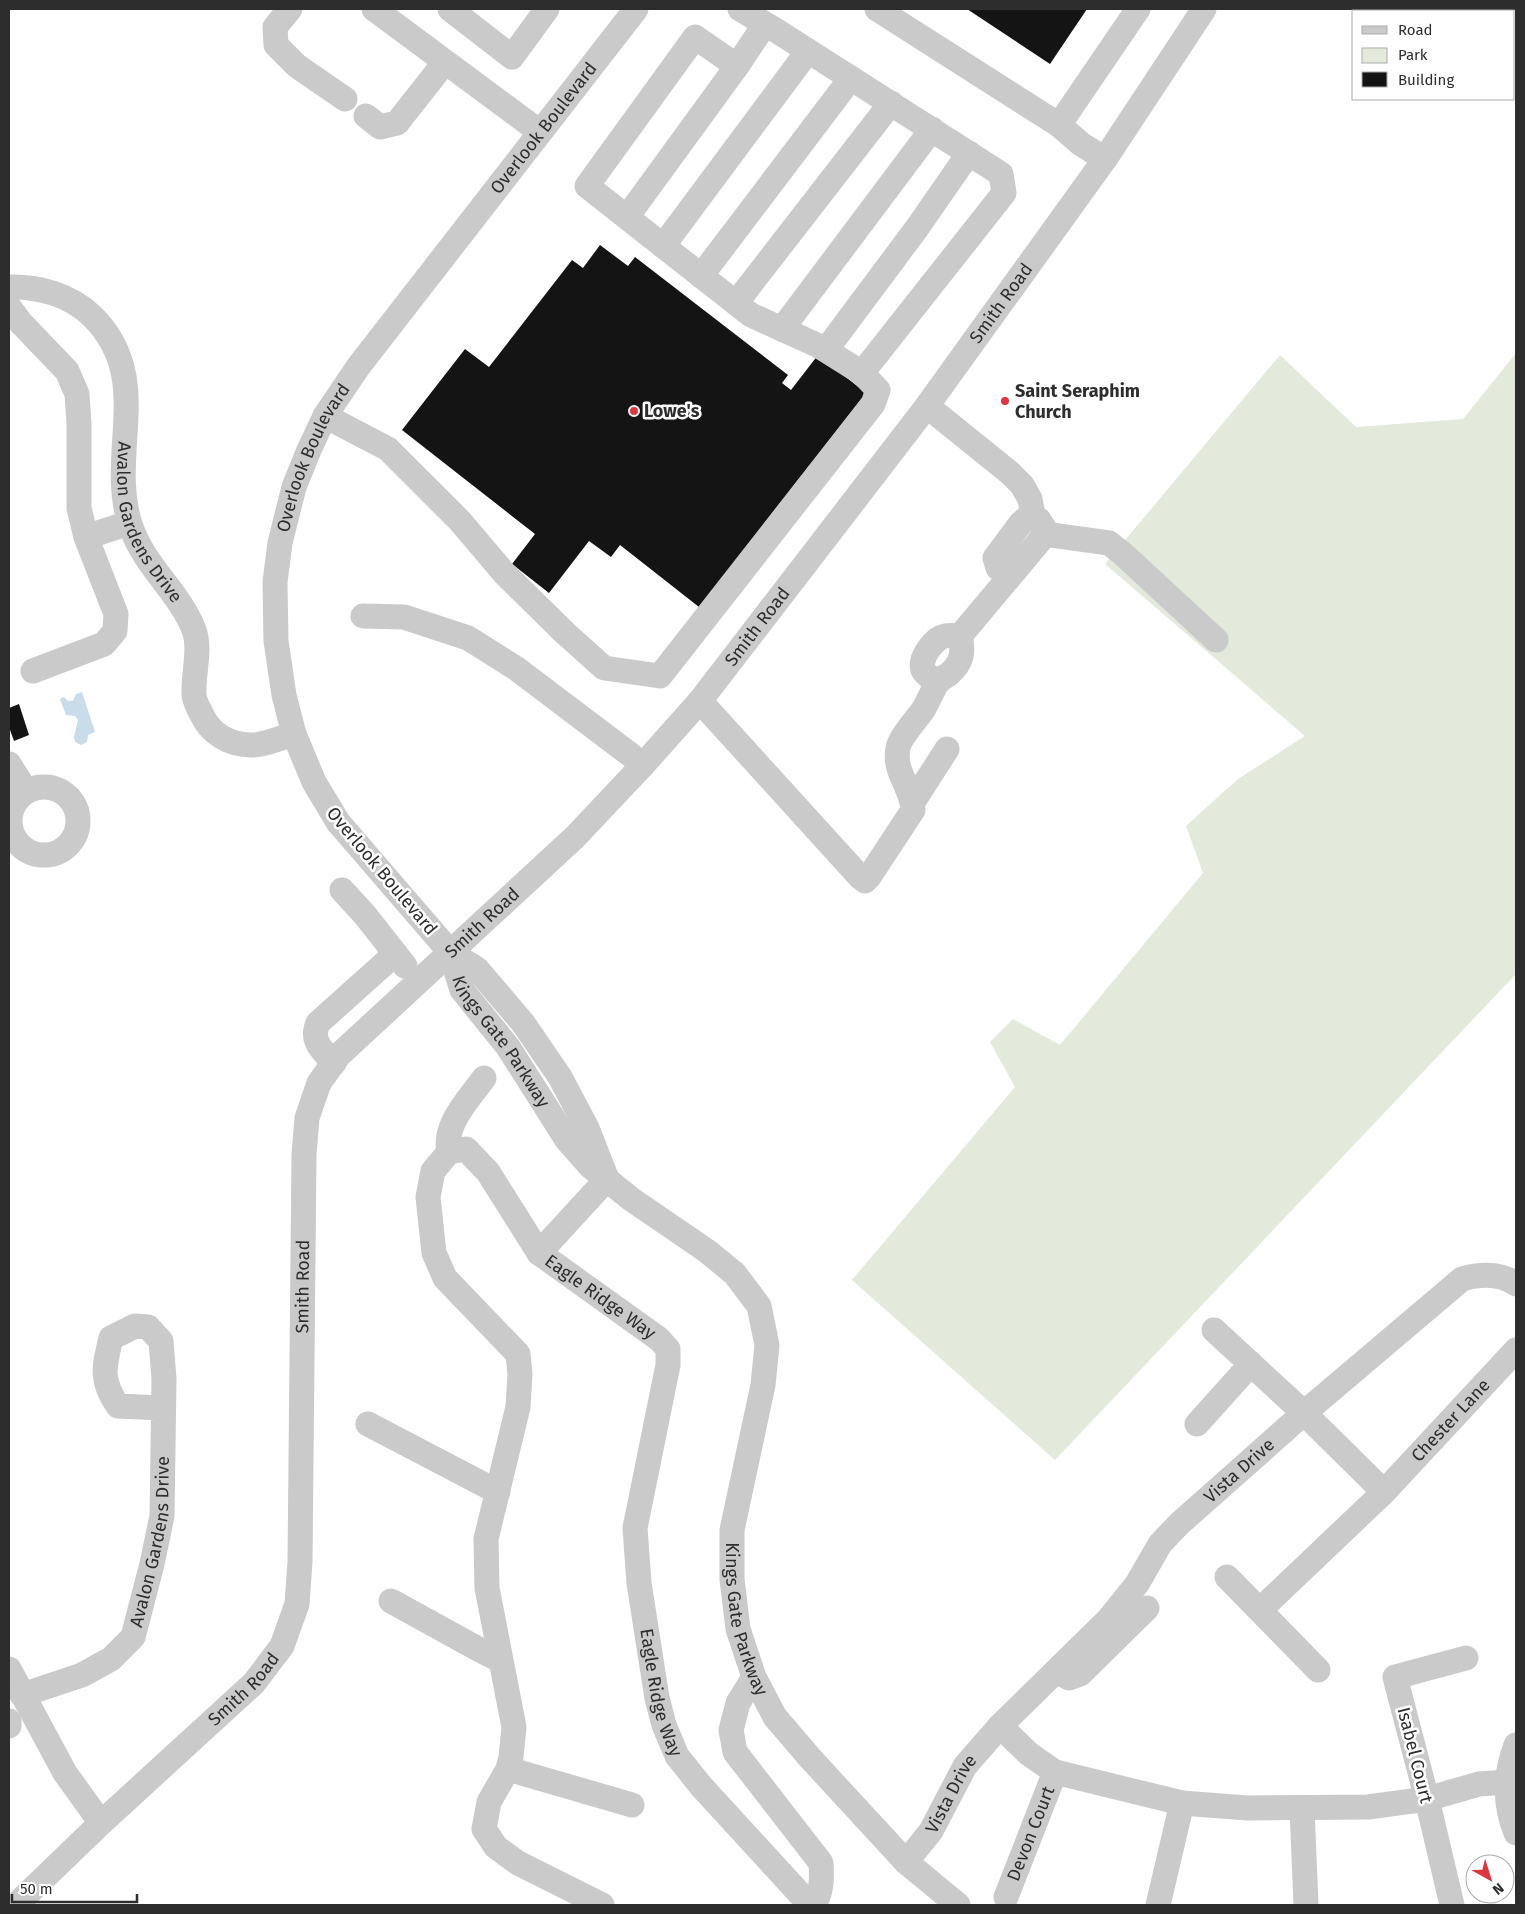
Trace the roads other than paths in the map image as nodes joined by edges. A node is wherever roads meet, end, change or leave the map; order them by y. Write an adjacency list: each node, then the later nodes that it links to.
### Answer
1 (290, 9): 15 (street)
2 (374, 9): 12 (street)
3 (450, 9): 4 (street)
4 (547, 9)
5 (636, 9): 20 (street, Overlook Boulevard)
6 (740, 9): 10 (street)
7 (1138, 9): 18 (street)
8 (1204, 9): 22 (street, Smith Road)
9 (889, 12): 18 (street)
10 (765, 24): 11 (street); 13 (street)
11 (808, 50): 14 (street); 24 (street)
12 (445, 62): 17 (street); 20 (street)
13 (737, 66): 23 (street); 23 (street)
14 (851, 78): 16 (street); 25 (street)
15 (345, 99)
16 (891, 103): 19 (street); 27 (street)
17 (366, 116)
18 (1059, 125): 22 (street)
19 (932, 129): 21 (street); 29 (street)
20 (540, 132): 33 (street, Overlook Boulevard)
21 (969, 153): 30 (street); 31 (street)
22 (1105, 159): 32 (street, Smith Road)
23 (626, 218): 24 (street)
24 (663, 246): 25 (street)
25 (701, 276): 27 (street)
26 (9, 287): 34 (street, Avalon Gardens Drive)
27 (736, 303): 29 (street)
28 (9, 307): 36 (street)
29 (782, 329): 30 (street)
30 (826, 350): 31 (street)
31 (862, 373): 33 (street)
32 (927, 406): 35 (street); 40 (street, Smith Road)
33 (325, 416): 41 (street, Overlook Boulevard)
34 (130, 523): 36 (street); 41 (street, Avalon Gardens Drive)
35 (1039, 525): 38 (street); 46 (street)
36 (86, 537): 39 (street)
37 (363, 616): 44 (street)
38 (1216, 640)
39 (33, 671)
40 (700, 701): 44 (street, Smith Road); 46 (street)
41 (294, 734): 48 (street, Overlook Boulevard)
42 (947, 749): 46 (street)
43 (9, 764): 45 (street)
44 (642, 766): 48 (street, Smith Road)
45 (26, 791)
46 (912, 802)
47 (342, 890): 49 (street)
48 (450, 952): 50 (street, Smith Road); 54 (street, Kings Gate Parkway)
49 (395, 954): 50 (street); 51 (street)
50 (418, 981): 51 (street, Smith Road)
51 (334, 1063): 87 (street, Smith Road)
52 (484, 1078): 53 (street)
53 (449, 1152): 55 (street, Eagle Ridge Way); 64 (street)
54 (607, 1179): 55 (street, Eagle Ridge Way); 74 (street, Kings Gate Parkway)
55 (539, 1253): 93 (street, Eagle Ridge Way)
56 (1516, 1284): 61 (street, Vista Drive)
57 (1214, 1330): 59 (street)
58 (1516, 1350): 65 (street, Chester Lane)
59 (1251, 1364): 61 (street); 63 (street)
60 (162, 1408): 75 (street, Avalon Gardens Drive)
61 (1304, 1413): 65 (street); 73 (street, Vista Drive)
62 (368, 1424): 64 (street)
63 (1197, 1424)
64 (498, 1492): 71 (street)
65 (1384, 1492): 69 (street, Chester Lane)
66 (1227, 1578): 69 (street)
67 (391, 1601): 71 (street)
68 (1147, 1608): 73 (street)
69 (1260, 1610): 72 (street)
70 (1466, 1658): 83 (street, Isabel Court)
71 (500, 1660): 80 (street)
72 (1318, 1670)
73 (1057, 1671): 78 (street, Vista Drive)
74 (754, 1677): 89 (street, Kings Gate Parkway); 93 (street)
75 (13, 1678): 87 (street, Avalon Gardens Drive)
76 (9, 1721): 77 (street)
77 (9, 1726)
78 (1000, 1726): 81 (street); 89 (street, Vista Drive)
79 (1515, 1754): 82 (street)
80 (508, 1769): 85 (street); 92 (street)
81 (1055, 1772): 84 (street); 90 (street, Devon Court)
82 (1506, 1782): 83 (street); 88 (street)
83 (1427, 1799): 86 (street); 97 (street, Isabel Court)
84 (1182, 1803): 86 (street); 95 (street)
85 (632, 1805)
86 (1302, 1808): 96 (street)
87 (101, 1823): 91 (street, Smith Road)
88 (1516, 1833)
89 (906, 1862): 94 (street, Kings Gate Parkway)
90 (1006, 1897)
91 (16, 1905)
92 (602, 1905)
93 (812, 1905)
94 (958, 1905)
95 (1158, 1905)
96 (1306, 1905)
97 (1452, 1905)

